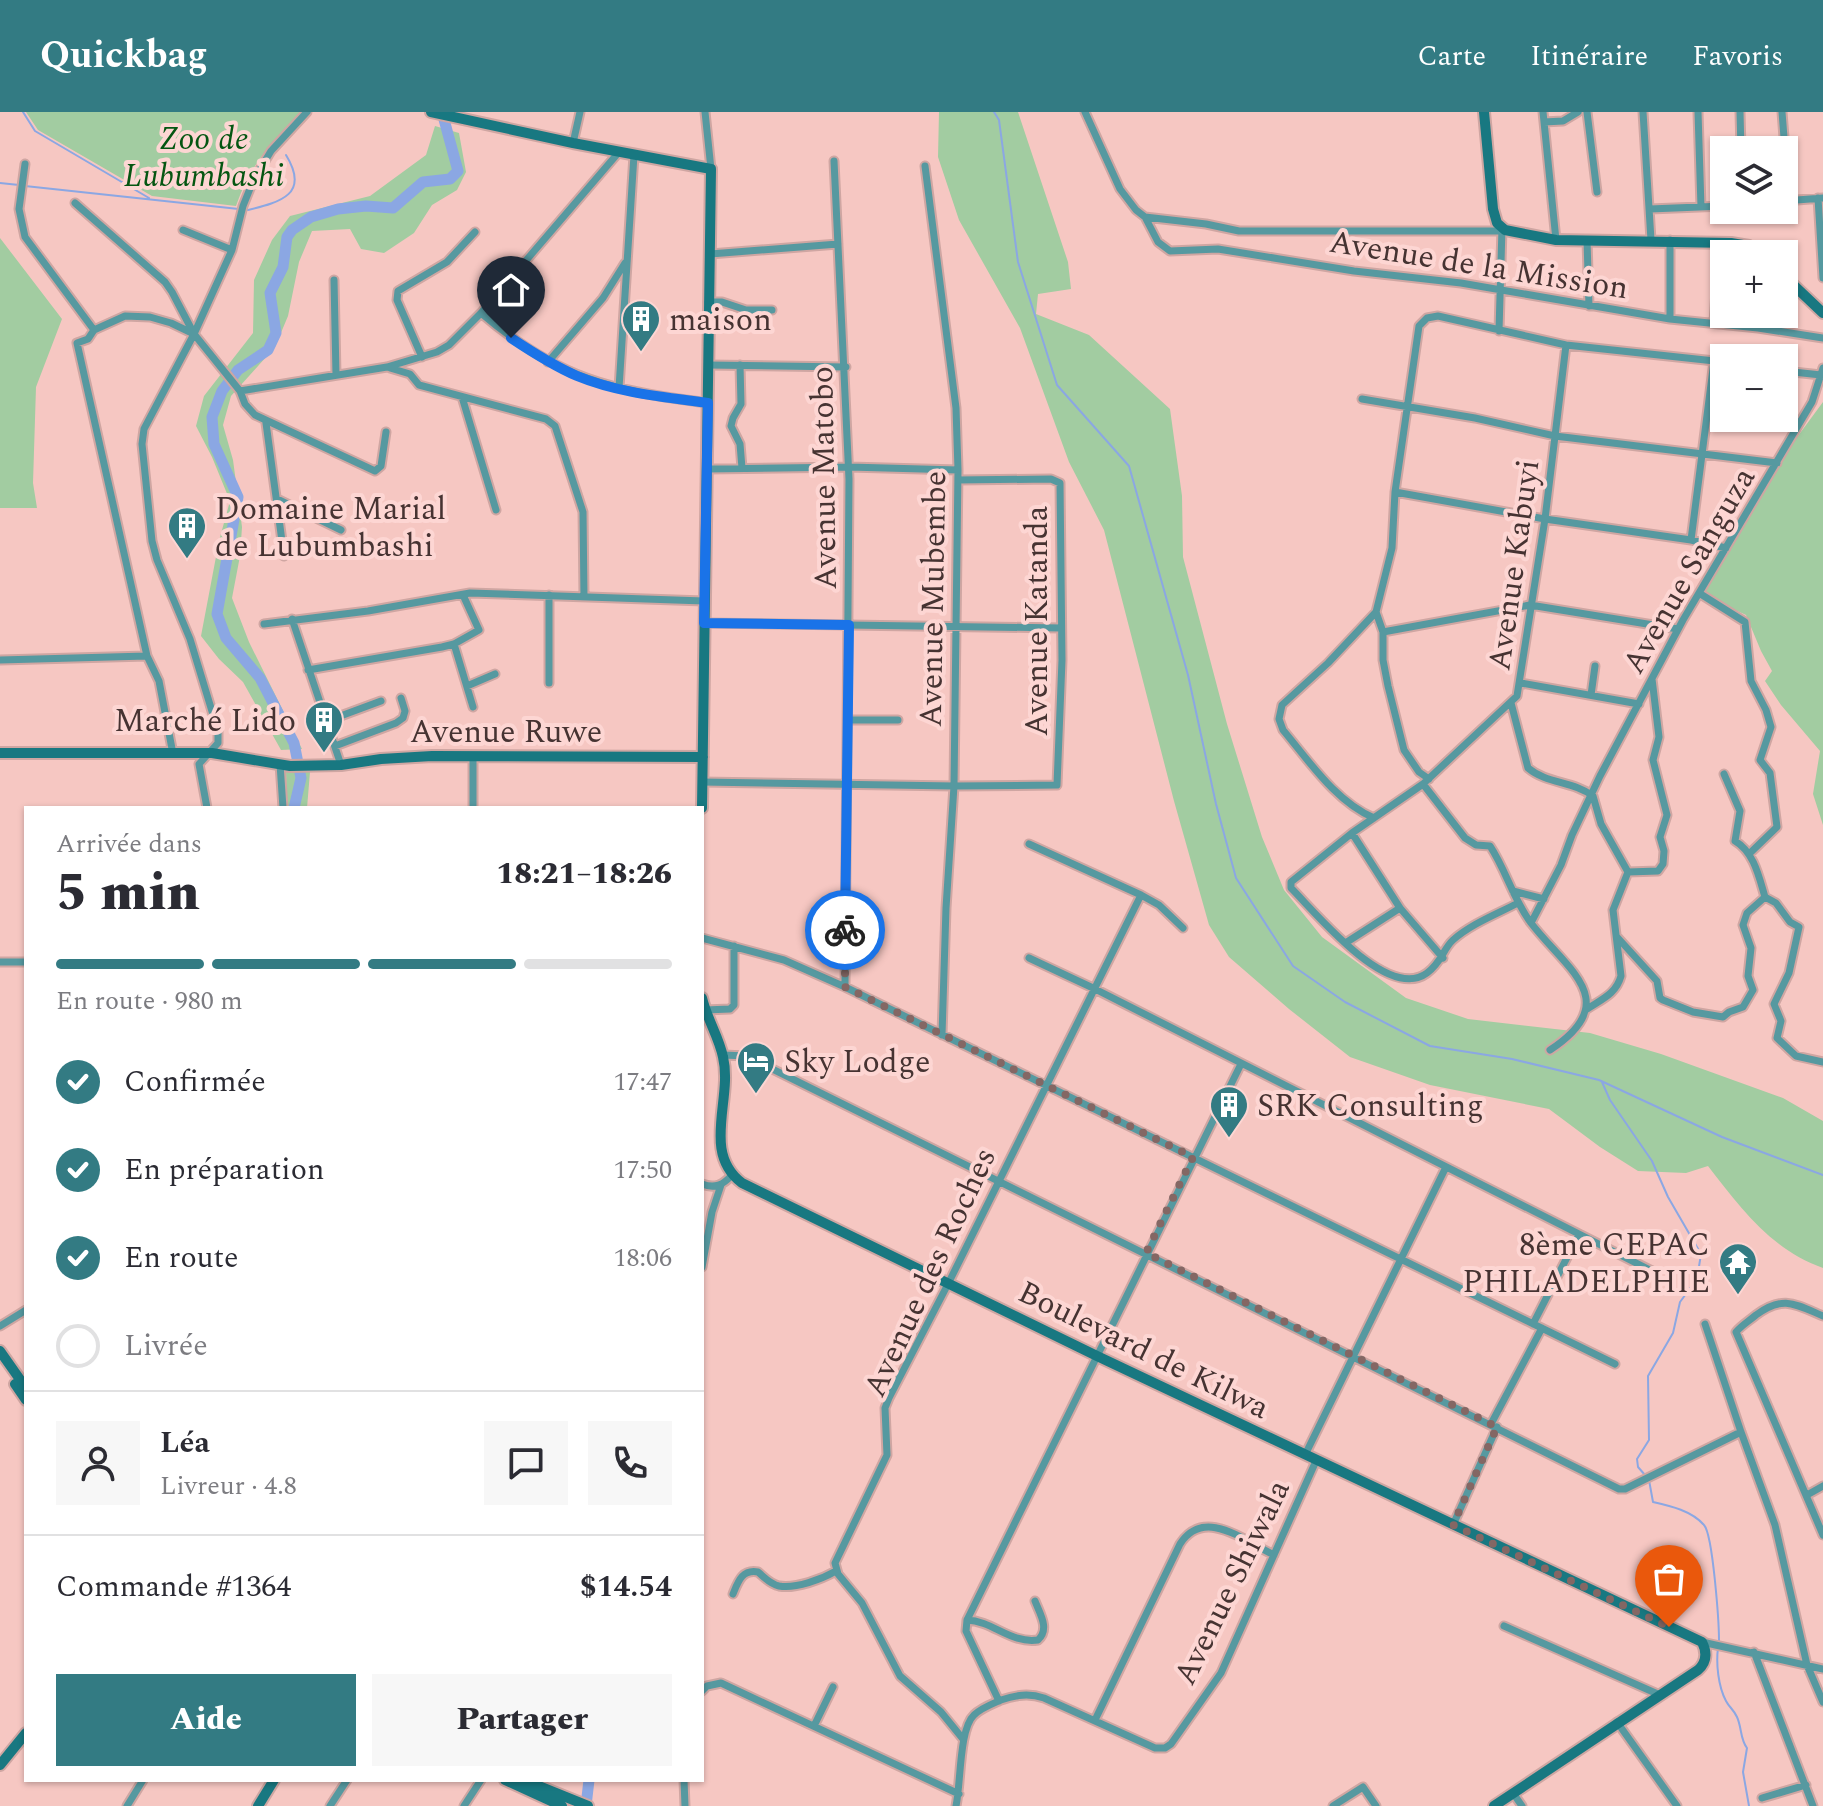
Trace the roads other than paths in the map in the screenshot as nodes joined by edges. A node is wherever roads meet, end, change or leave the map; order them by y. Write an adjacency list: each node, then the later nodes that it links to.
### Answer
1 (307, 112): 42 (street)
2 (580, 112): 17 (street)
3 (705, 112): 23 (street)
4 (1085, 112): 31 (street)
5 (1484, 112): 33 (street, Avenue de la Mission)
6 (1543, 112): 14 (street)
7 (1578, 112): 14 (street)
8 (1587, 112): 24 (street)
9 (1643, 112): 30 (street)
10 (1698, 112): 28 (street)
11 (1740, 112): 15 (street)
12 (1782, 112): 16 (street)
13 (434, 113): 17 (street)
14 (1544, 122): 36 (street)
15 (1741, 136)
16 (1783, 136)
17 (573, 143): 18 (street)
18 (619, 152): 19 (street); 52 (street)
19 (634, 155): 23 (street); 44 (street)
20 (834, 161): 41 (street, Avenue Matobo)
21 (25, 164): 57 (street)
22 (925, 166): 87 (street, Avenue Mubembe)
23 (711, 169): 43 (street)
24 (1597, 192)
25 (1820, 198): 26 (street); 35 (street)
26 (1798, 200)
27 (75, 203): 59 (street)
28 (1701, 207): 29 (street); 30 (street)
29 (1710, 207)
30 (1650, 209): 38 (street)
31 (1145, 217): 33 (street); 48 (street, Avenue de la Mission)
32 (183, 230): 42 (street)
33 (1502, 230): 36 (street, Avenue de la Mission); 48 (street)
34 (475, 232): 62 (street)
35 (1821, 238): 45 (street)
36 (1556, 240): 37 (street, Avenue de la Mission)
37 (1587, 240): 38 (street, Avenue de la Mission); 50 (street)
38 (1651, 240): 39 (street, Avenue de la Mission)
39 (1670, 240): 40 (street, Avenue de la Mission); 54 (street)
40 (1710, 242)
41 (838, 244): 43 (street); 68 (street, Avenue Matobo)
42 (232, 250): 59 (street)
43 (710, 254): 49 (street)
44 (627, 260): 64 (street); 72 (street)
45 (1823, 278)
46 (334, 280): 71 (street)
47 (1798, 289): 53 (street)
48 (1502, 292): 50 (street, Avenue de la Mission); 58 (street)
49 (708, 302): 51 (street); 65 (street)
50 (1589, 306): 54 (street, Avenue de la Mission)
51 (772, 310)
52 (481, 313): 62 (street); 64 (street)
53 (1823, 313)
54 (1670, 319): 55 (street, Avenue de la Mission)
55 (1710, 323)
56 (1758, 328): 60 (street, Avenue de la Mission)
57 (94, 330): 59 (street); 113 (street)
58 (1499, 331): 61 (street); 78 (street)
59 (194, 334): 73 (street); 133 (street)
60 (1823, 338)
61 (1566, 345): 63 (street); 81 (street, Avenue Kabuyi)
62 (422, 357): 67 (street)
63 (1710, 361)
64 (548, 362): 72 (street)
65 (708, 365): 66 (street); 77 (street)
66 (740, 365): 68 (street); 85 (street)
67 (387, 367): 71 (street); 75 (street)
68 (846, 367): 84 (street, Avenue Matobo)
69 (1798, 371): 70 (street)
70 (1822, 372): 83 (street, Avenue Sanguza)
71 (336, 375): 73 (street)
72 (619, 388): 77 (street)
73 (240, 390): 79 (street)
74 (1710, 394): 82 (street)
75 (462, 397): 91 (street); 100 (street)
76 (1362, 399): 78 (street)
77 (708, 403): 86 (street)
78 (1407, 406): 81 (street); 89 (street)
79 (266, 423): 80 (street); 90 (street)
80 (386, 432)
81 (1555, 436): 82 (street); 92 (street, Avenue Kabuyi)
82 (1703, 453): 83 (street); 94 (street)
83 (1777, 463): 95 (street, Avenue Sanguza)
84 (849, 467): 85 (street); 87 (street); 107 (street, Avenue Matobo)
85 (742, 468): 86 (street)
86 (707, 469): 101 (street)
87 (958, 470): 88 (street, Avenue Mubembe)
88 (958, 480): 108 (street, Avenue Mubembe); 109 (street, Avenue Katanda)
89 (1395, 492): 92 (street); 103 (street)
90 (277, 499): 93 (street); 96 (street)
91 (496, 510)
92 (1545, 519): 94 (street); 102 (street, Avenue Kabuyi)
93 (341, 530)
94 (1691, 540): 95 (street)
95 (1726, 548): 97 (street, Avenue Sanguza)
96 (284, 556)
97 (1699, 593): 110 (street, Avenue Sanguza); 152 (street)
98 (463, 595): 99 (street); 104 (street); 112 (street)
99 (549, 595): 100 (street); 119 (street)
100 (584, 597): 101 (street)
101 (704, 601): 105 (street)
102 (1530, 605): 110 (street); 111 (street); 120 (street, Avenue Kabuyi)
103 (1376, 612): 111 (street); 149 (street)
104 (292, 619): 106 (street); 116 (street)
105 (704, 623): 107 (street); 136 (street)
106 (264, 624)
107 (849, 625): 108 (street); 128 (street, Avenue Matobo)
108 (955, 627): 109 (street); 143 (street, Avenue Mubembe)
109 (1061, 628): 143 (street, Avenue Katanda)
110 (1678, 629): 118 (street, Avenue Sanguza)
111 (1383, 632): 141 (street)
112 (454, 644): 116 (street); 121 (street)
113 (147, 656): 114 (street); 134 (street)
114 (0, 660)
115 (1595, 666): 122 (street)
116 (308, 670): 130 (street)
117 (495, 674): 121 (street)
118 (1652, 679): 126 (street, Avenue Sanguza); 153 (street)
119 (549, 683)
120 (1521, 683): 122 (street); 125 (street, Avenue Kabuyi)
121 (467, 686): 127 (street)
122 (1591, 695): 126 (street)
123 (401, 698): 131 (street)
124 (381, 701): 130 (street)
125 (1511, 703): 141 (street, Avenue Kabuyi); 144 (street)
126 (1639, 704): 144 (street, Avenue Sanguza)
127 (473, 707)
128 (847, 720): 129 (street); 142 (street, Avenue Matobo)
129 (898, 720)
130 (327, 721): 131 (street)
131 (335, 746): 138 (street)
132 (0, 753): 134 (street)
133 (207, 753): 134 (street); 137 (street); 145 (street)
134 (173, 754)
135 (473, 756): 136 (street, Avenue Ruwe); 138 (street, Avenue Ruwe); 147 (street)
136 (703, 757): 140 (street)
137 (285, 765): 138 (street, Avenue Ruwe); 146 (street)
138 (341, 765)
139 (1724, 774): 152 (street)
140 (702, 782): 142 (street); 148 (street)
141 (1426, 782): 149 (street, Avenue Kabuyi); 154 (street)
142 (846, 784): 143 (street); 170 (street, Avenue Matobo)
143 (954, 786): 175 (street, Avenue Mubembe)
144 (1593, 796): 153 (street); 157 (street, Avenue Sanguza)
145 (207, 806)
146 (283, 806)
147 (473, 806)
148 (702, 806)
149 (1374, 818): 150 (street, Avenue Kabuyi)
150 (1352, 833): 159 (street); 164 (street, Avenue Kabuyi)
151 (1029, 844): 155 (street)
152 (1749, 854): 156 (street)
153 (1628, 872): 162 (street)
154 (1513, 891): 157 (street); 158 (street)
155 (1141, 895): 161 (street); 171 (street, Avenue des Roches)
156 (1765, 897): 162 (street); 178 (street)
157 (1544, 899): 160 (street, Avenue Sanguza)
158 (1518, 903): 160 (street); 167 (street)
159 (1400, 908): 164 (street); 167 (street)
160 (1531, 923): 173 (street)
161 (1183, 928)
162 (1617, 937): 173 (street)
163 (704, 938): 165 (street)
164 (1347, 942): 167 (street)
165 (734, 946): 170 (street); 174 (street)
166 (1029, 958): 171 (street)
167 (1443, 958)
168 (0, 962): 169 (street)
169 (24, 962)
170 (845, 987): 175 (street)
171 (1093, 988): 179 (street); 180 (street, Avenue des Roches)
172 (704, 1006): 174 (street)
173 (1587, 1009): 176 (street)
174 (705, 1010): 177 (street)
175 (942, 1035): 180 (street)
176 (1550, 1050)
177 (723, 1055): 183 (street); 184 (street)
178 (1823, 1062)
179 (1241, 1064): 181 (street); 182 (street)
180 (1047, 1085): 181 (street); 184 (street, Avenue des Roches)
181 (1193, 1157): 188 (street); 190 (street)
182 (1446, 1167): 187 (street); 190 (street)
183 (732, 1175): 186 (street); 192 (street, Boulevard de Kilwa)
184 (997, 1180): 188 (street); 192 (street, Avenue des Roches)
185 (704, 1184): 186 (street)
186 (721, 1185): 189 (street)
187 (1579, 1234): 191 (street); 195 (street)
188 (1146, 1253): 200 (street); 201 (street)
189 (704, 1256)
190 (1401, 1259): 195 (street); 200 (street)
191 (1652, 1271)
192 (948, 1284): 201 (street, Boulevard de Kilwa); 215 (street, Avenue des Roches)
193 (24, 1311): 197 (street)
194 (1823, 1316): 211 (street)
195 (1533, 1324): 198 (street)
196 (1705, 1324): 207 (street)
197 (0, 1326)
198 (1542, 1328): 203 (street); 206 (street)
199 (0, 1351): 204 (street)
200 (1353, 1355): 206 (street); 208 (street)
201 (1097, 1356): 208 (street, Boulevard de Kilwa); 218 (street)
202 (0, 1363): 205 (street)
203 (1615, 1364)
204 (24, 1385)
205 (24, 1397)
206 (1494, 1426): 207 (street); 212 (street)
207 (1741, 1432): 222 (street)
208 (1305, 1455): 209 (street, Boulevard de Kilwa)
209 (1316, 1461): 212 (street, Boulevard de Kilwa); 214 (street, Avenue Shiwala)
210 (1823, 1486): 211 (street)
211 (1807, 1495): 213 (street)
212 (1453, 1525): 220 (street, Boulevard de Kilwa)
213 (1823, 1535)
214 (1274, 1555): 229 (street, Avenue Shiwala); 229 (street)
215 (836, 1571): 216 (street); 233 (street)
216 (733, 1594)
217 (1035, 1601): 218 (street)
218 (967, 1620): 227 (street)
219 (1504, 1626): 226 (street)
220 (1707, 1644): 221 (street); 226 (street)
221 (1754, 1652): 222 (street); 242 (street)
222 (1807, 1665): 223 (street); 228 (street)
223 (1823, 1669)
224 (833, 1687): 231 (street)
225 (704, 1690): 231 (street)
226 (1660, 1695): 230 (street)
227 (999, 1701): 229 (street, Avenue Shiwala); 233 (street)
228 (1823, 1702)
229 (1095, 1720)
230 (1617, 1722): 243 (street); 258 (street)
231 (814, 1726): 244 (street)
232 (24, 1735): 234 (street)
233 (963, 1739): 244 (street)
234 (0, 1765)
235 (142, 1782): 246 (street)
236 (273, 1782): 247 (street)
237 (346, 1782): 248 (street)
238 (480, 1782): 249 (street)
239 (509, 1782): 250 (street)
240 (529, 1782): 251 (street)
241 (684, 1782): 252 (street)
242 (1806, 1785): 245 (street); 259 (street)
243 (1513, 1793): 256 (street); 257 (street)
244 (959, 1794): 253 (street)
245 (1762, 1798)
246 (127, 1806)
247 (258, 1806)
248 (330, 1806)
249 (464, 1806)
250 (562, 1806)
251 (587, 1806)
252 (685, 1806)
253 (956, 1806)
254 (1333, 1806): 255 (street)
255 (1376, 1806)
256 (1494, 1806)
257 (1522, 1806)
258 (1677, 1806)
259 (1813, 1806)

